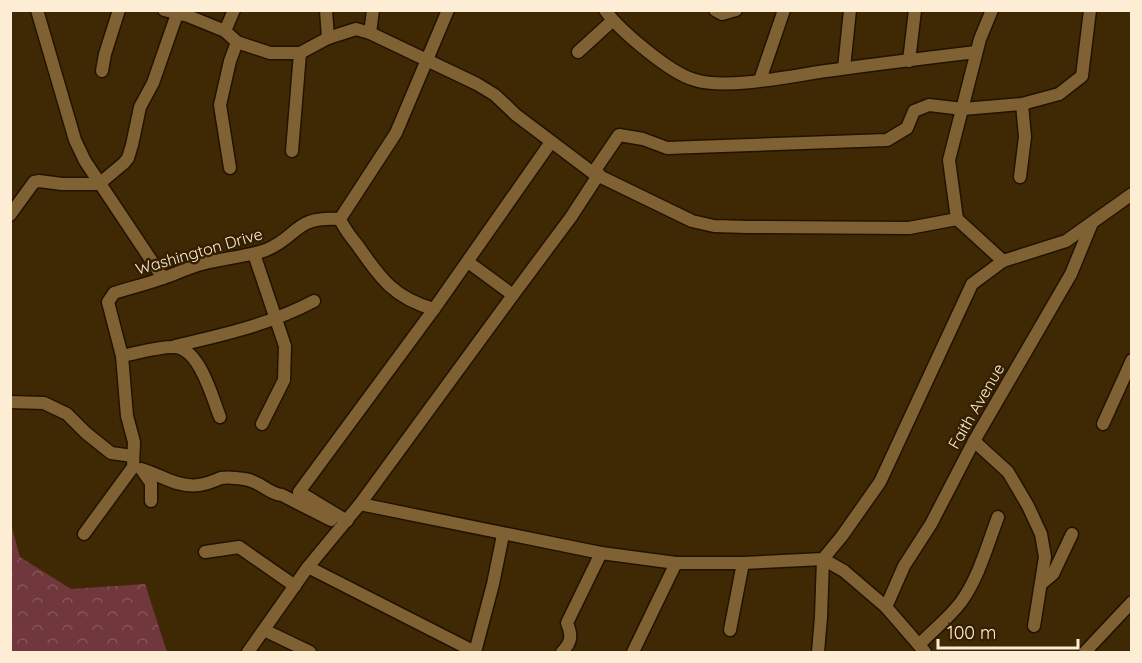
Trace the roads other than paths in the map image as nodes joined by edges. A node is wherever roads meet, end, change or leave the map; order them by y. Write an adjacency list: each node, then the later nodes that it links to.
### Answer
1 (37, 10): 35 (street)
2 (119, 10): 26 (street)
3 (234, 10): 16 (street)
4 (326, 10): 18 (street)
5 (373, 10): 17 (street)
6 (448, 10): 23 (street)
7 (715, 10): 8 (street)
8 (736, 10)
9 (784, 10): 27 (street)
10 (850, 10): 25 (street)
11 (915, 10): 24 (street)
12 (992, 10): 21 (street)
13 (1090, 10): 28 (street)
14 (171, 12): 16 (street); 35 (street)
15 (609, 16): 20 (street); 27 (street)
16 (225, 32): 19 (street)
17 (370, 33): 18 (street); 23 (street)
18 (328, 38): 22 (street)
19 (237, 42): 22 (street); 32 (street)
20 (578, 52)
21 (976, 52): 24 (street); 29 (street)
22 (300, 53): 31 (street)
23 (428, 59): 30 (street); 38 (street)
24 (909, 61): 25 (street)
25 (844, 68): 27 (street)
26 (102, 71)
27 (760, 80)
28 (1022, 104): 29 (street); 34 (street)
29 (963, 109): 33 (street); 39 (street)
30 (551, 142): 33 (street); 43 (street)
31 (292, 151)
32 (230, 168)
33 (596, 173): 39 (street); 45 (street)
34 (1020, 177)
35 (99, 184): 37 (street); 44 (street)
36 (1131, 194): 40 (street)
37 (10, 215)
38 (340, 219): 41 (street, Washington Drive); 47 (street)
39 (957, 219): 42 (street)
40 (1093, 221): 42 (street); 56 (street, Faith Avenue)
41 (254, 254): 44 (street, Washington Drive); 48 (street)
42 (1003, 261): 69 (street)
43 (468, 262): 45 (street); 47 (street)
44 (162, 278): 50 (street, Washington Drive)
45 (513, 296): 60 (street)
46 (314, 301): 48 (street)
47 (435, 309): 58 (street)
48 (277, 318): 49 (street); 54 (street)
49 (175, 346): 50 (street); 53 (street)
50 (122, 356): 57 (street, Washington Drive)
51 (1131, 360): 55 (street)
52 (10, 402): 57 (street)
53 (220, 417)
54 (262, 424)
55 (1103, 424)
56 (974, 441): 73 (street); 76 (street, Faith Avenue)
57 (136, 464): 58 (street); 59 (street, Washington Drive); 64 (street)
58 (295, 498): 62 (street); 63 (street)
59 (151, 501)
60 (360, 504): 62 (street); 65 (street)
61 (998, 517): 80 (street)
62 (347, 520): 63 (street)
63 (335, 526): 72 (street)
64 (84, 534)
65 (503, 534): 68 (street); 72 (street)
66 (1072, 534): 73 (street)
67 (205, 552): 74 (street)
68 (602, 553): 70 (street); 83 (street)
69 (823, 559): 71 (street); 76 (street); 85 (street)
70 (676, 563): 71 (street); 84 (street)
71 (743, 563): 79 (street)
72 (308, 567): 74 (street)
73 (1041, 584): 77 (street)
74 (295, 586): 78 (street)
75 (1131, 602): 86 (street)
76 (886, 607): 80 (street)
77 (1034, 626)
78 (264, 630): 81 (street); 82 (street)
79 (730, 630)
80 (922, 649)
81 (248, 652)
82 (310, 652)
83 (562, 652)
84 (633, 652)
85 (818, 652)
86 (1085, 652)

